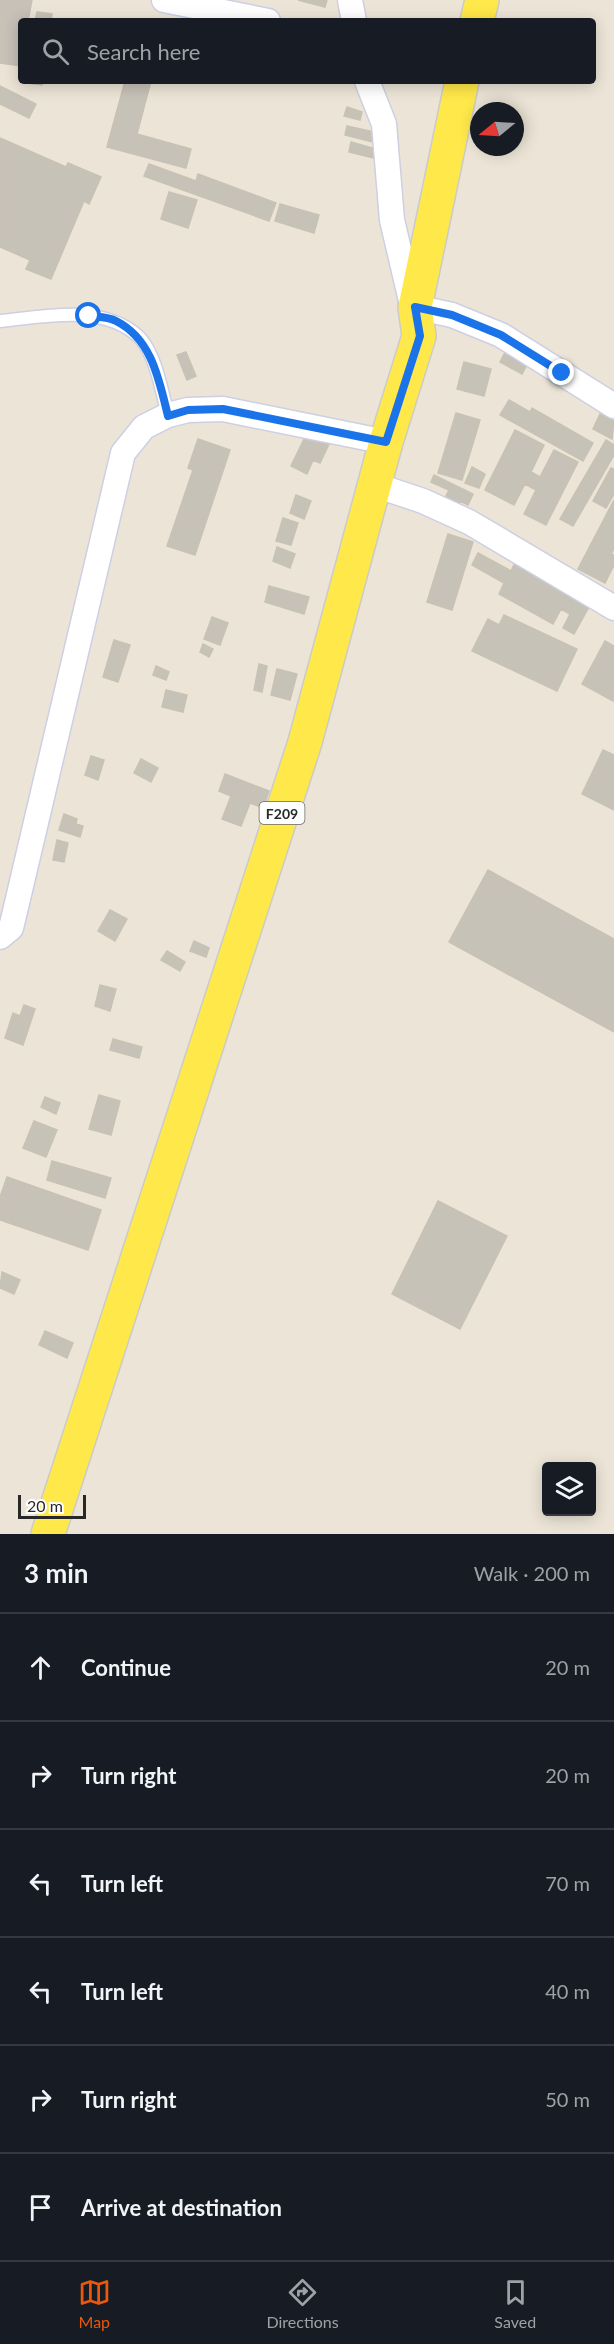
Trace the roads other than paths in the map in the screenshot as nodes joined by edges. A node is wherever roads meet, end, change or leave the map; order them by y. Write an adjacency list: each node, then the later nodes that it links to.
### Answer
1 (164, 0): 4 (street)
2 (350, 0): 5 (street)
3 (482, 0): 6 (main road)
4 (253, 18)
5 (353, 18)
6 (478, 18)
7 (368, 84): 10 (street)
8 (461, 84): 10 (main road, F209)
9 (0, 321): 12 (lane)
10 (417, 322): 11 (street); 13 (main road, F209)
11 (614, 406)
12 (168, 416): 13 (street); 16 (street)
13 (386, 442): 14 (main road, F209)
14 (375, 485): 15 (street); 17 (main road, F209)
15 (614, 608)
16 (0, 937)
17 (48, 1534)

